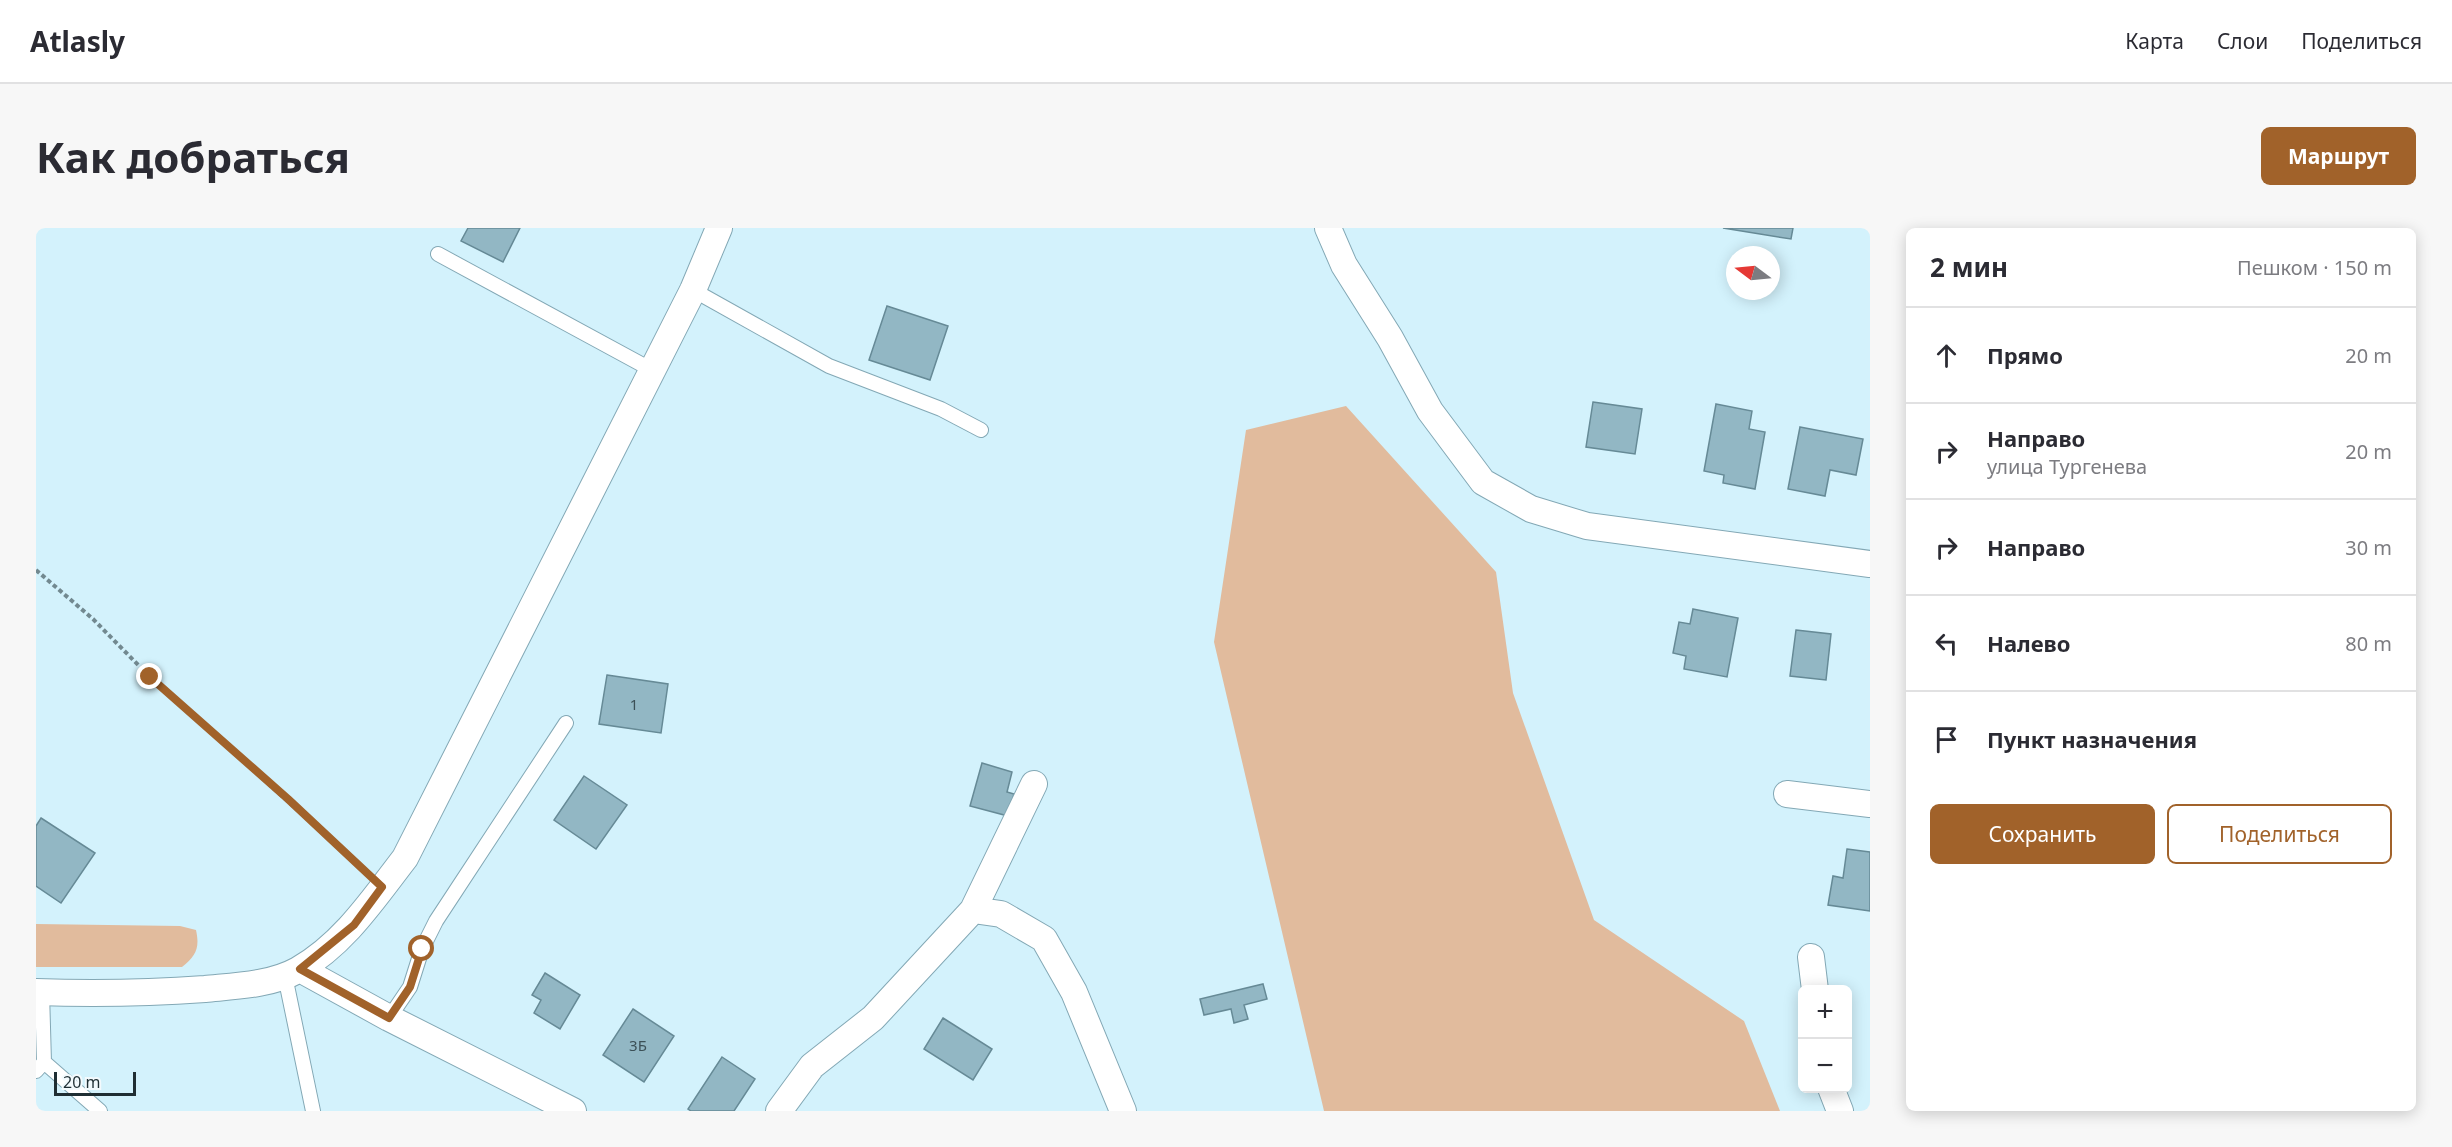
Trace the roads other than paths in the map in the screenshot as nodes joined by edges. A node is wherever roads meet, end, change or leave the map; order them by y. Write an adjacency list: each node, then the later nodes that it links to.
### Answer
1 (719, 228): 4 (street)
2 (1328, 228): 7 (street)
3 (438, 254): 5 (lane)
4 (693, 290): 5 (street); 6 (lane)
5 (652, 370): 14 (street)
6 (981, 430)
7 (1870, 564)
8 (566, 723): 17 (lane)
9 (1034, 784): 12 (street)
10 (1787, 794): 11 (street)
11 (1870, 804)
12 (973, 910): 23 (street); 24 (street)
13 (1811, 957): 15 (street)
14 (293, 972): 16 (street); 17 (street); 21 (lane)
15 (1814, 985)
16 (39, 992): 18 (lane)
17 (389, 1018): 22 (street)
18 (40, 1067): 20 (lane)
19 (1833, 1093): 25 (street)
20 (100, 1111)
21 (313, 1111)
22 (573, 1111)
23 (778, 1111)
24 (1123, 1111)
25 (1840, 1111)

